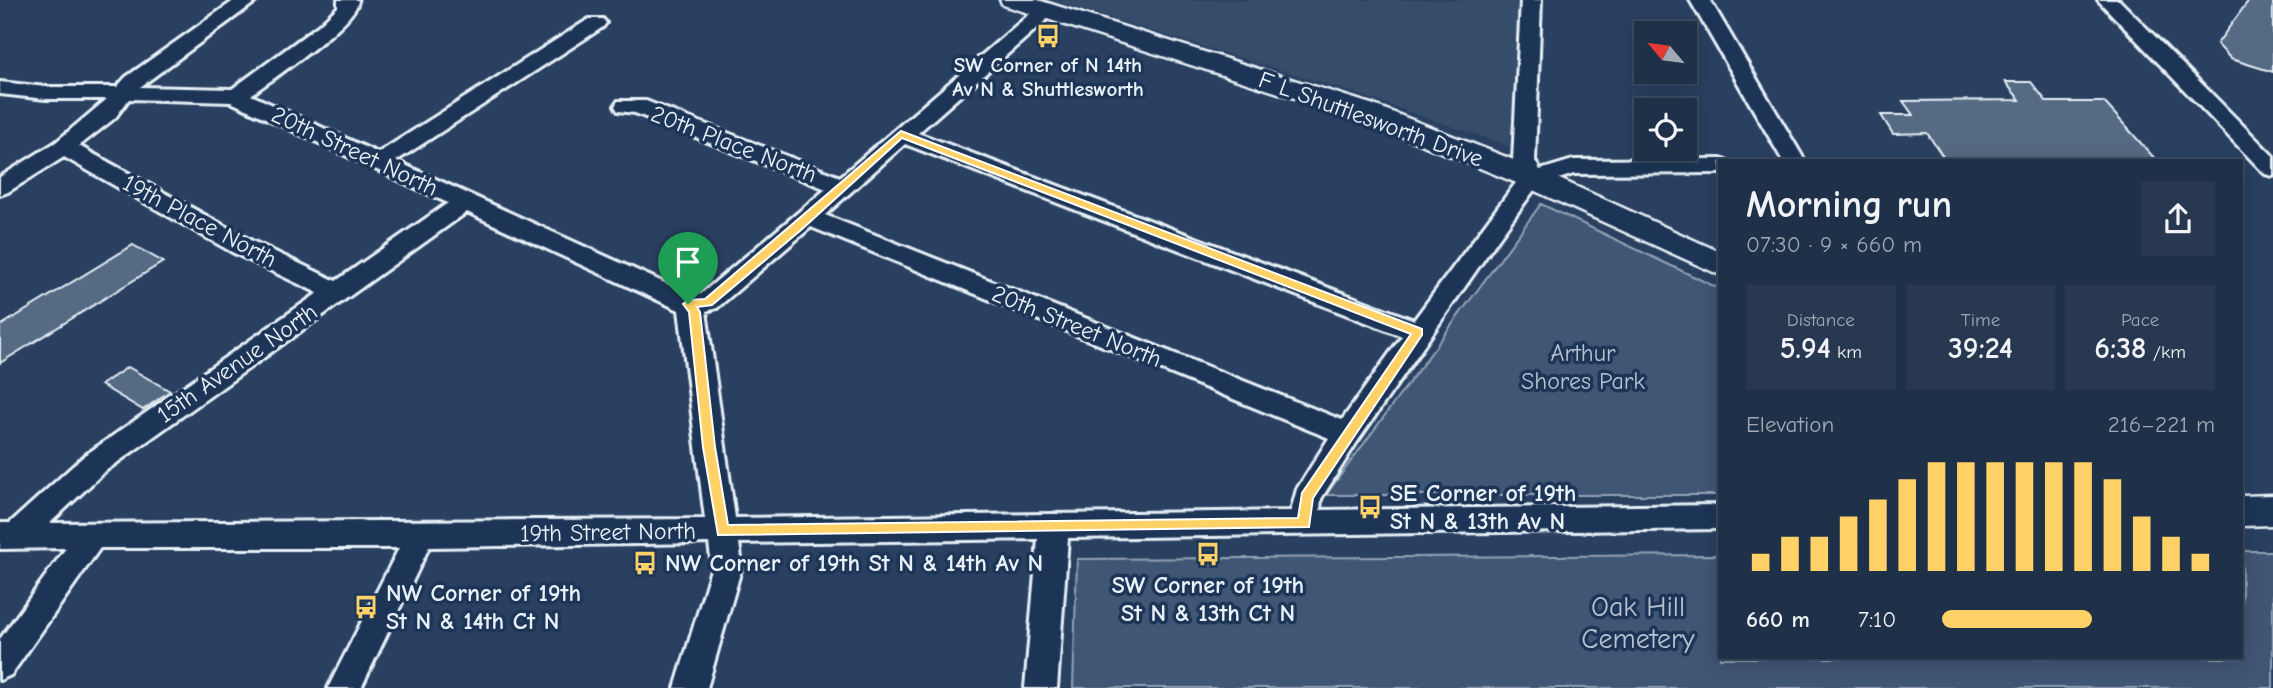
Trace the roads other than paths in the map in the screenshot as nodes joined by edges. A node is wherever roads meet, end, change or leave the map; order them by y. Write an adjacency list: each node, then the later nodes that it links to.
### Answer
1 (248, 0): 10 (street)
2 (348, 0): 11 (street)
3 (1012, 0): 7 (main road, F L Shuttlesworth Drive)
4 (1531, 0): 19 (street)
5 (1700, 0): 15 (street)
6 (2108, 0): 18 (street)
7 (1046, 10): 13 (street); 19 (main road, F L Shuttlesworth Drive)
8 (596, 23): 16 (street)
9 (0, 88): 10 (street, 20th Street North)
10 (120, 95): 11 (street, 20th Street North); 14 (street)
11 (236, 96): 16 (street, 20th Street North)
12 (626, 106): 20 (street, 20th Place North)
13 (901, 134): 20 (street); 27 (street)
14 (64, 147): 21 (street); 25 (street, 19th Place North)
15 (1793, 159)
16 (379, 162): 22 (street, 20th Street North)
17 (1718, 166): 19 (street)
18 (2273, 169)
19 (1534, 179): 24 (main road, F L Shuttlesworth Drive); 27 (street)
20 (841, 186): 23 (street)
21 (0, 187)
22 (466, 201): 25 (street, 15th Avenue North); 26 (street, 20th Street North)
23 (807, 218): 26 (street); 28 (street, 20th Street North)
24 (1718, 263)
25 (338, 292): 36 (street, 15th Avenue North)
26 (688, 304): 34 (street)
27 (1418, 332): 28 (street)
28 (1347, 434): 32 (street)
29 (2273, 510): 30 (main road)
30 (2243, 511)
31 (1718, 517): 32 (street, 19th Street North)
32 (1304, 523): 33 (street, 19th Street North)
33 (1055, 526): 34 (street, 19th Street North); 41 (street)
34 (723, 531): 35 (street, 19th Street North); 40 (street)
35 (419, 535): 37 (street, 19th Street North); 39 (street)
36 (9, 536): 37 (street, 19th Street North)
37 (92, 536): 38 (street)
38 (0, 665)
39 (344, 688)
40 (691, 688)
41 (1041, 688)

